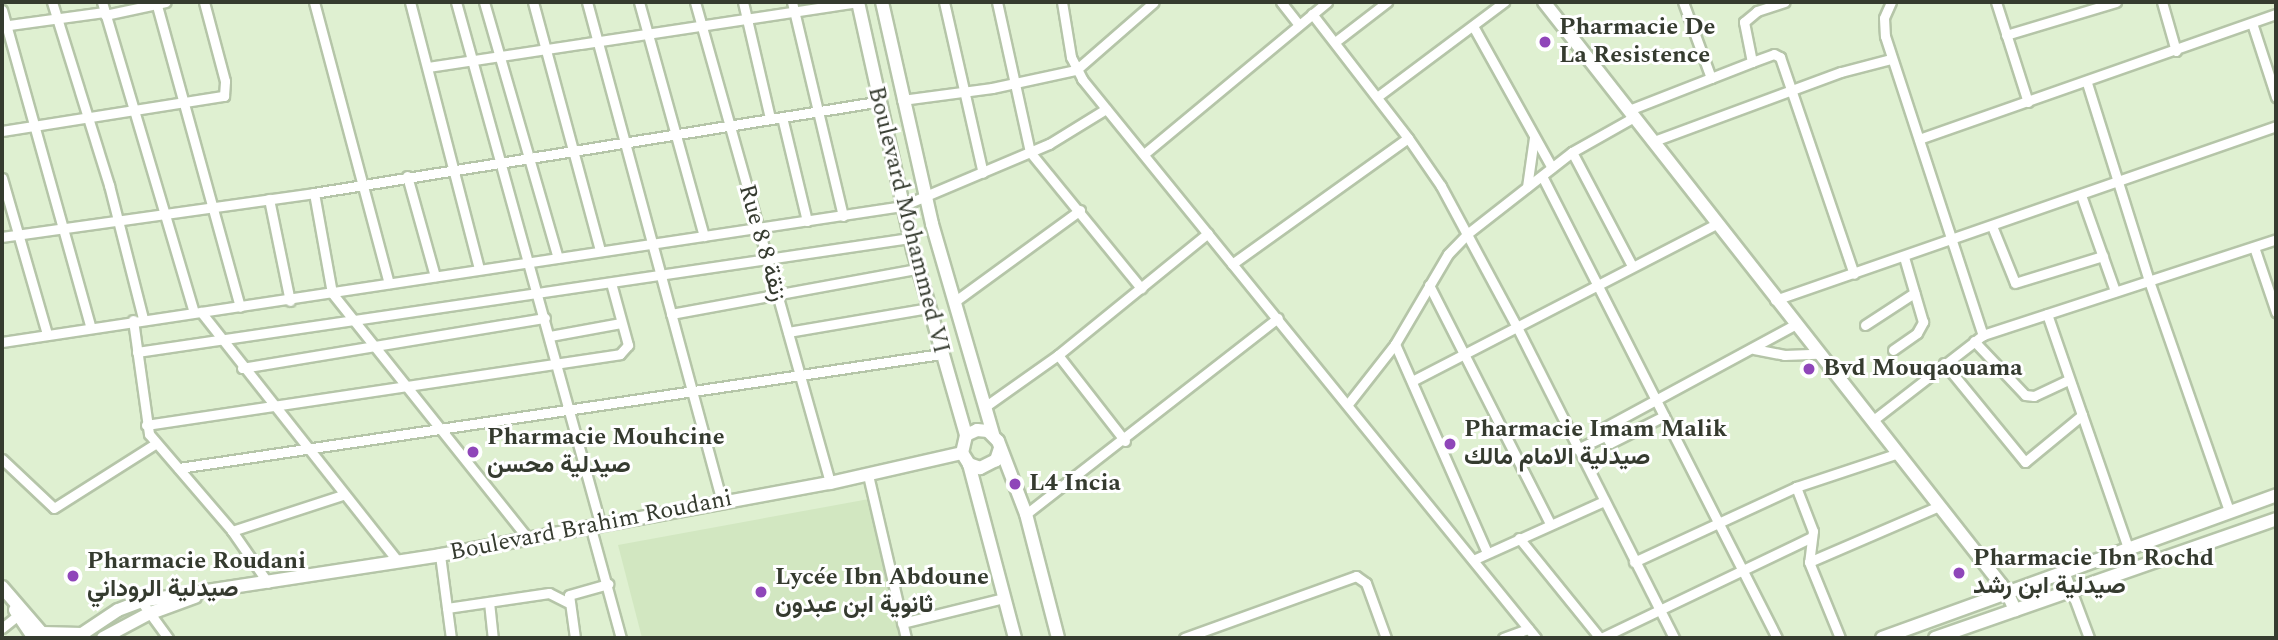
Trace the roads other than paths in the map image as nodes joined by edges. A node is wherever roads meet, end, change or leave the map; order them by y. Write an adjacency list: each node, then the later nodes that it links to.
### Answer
1 (52, 2): 38 (street)
2 (102, 2): 35 (street)
3 (159, 2): 35 (street); 66 (street)
4 (204, 2): 66 (street)
5 (314, 2): 97 (street)
6 (410, 2): 54 (street)
7 (456, 2): 52 (street)
8 (484, 2): 50 (street)
9 (533, 2): 48 (street)
10 (587, 2): 46 (street)
11 (639, 2): 44 (street)
12 (695, 2): 42 (street, Rue 8 8 زنقة)
13 (743, 2): 37 (street)
14 (858, 2): 31 (street); 64 (main road, Boulevard Mohammed VI)
15 (882, 2): 63 (main road, Boulevard Mohammed VI)
16 (944, 2): 60 (street)
17 (997, 2): 58 (street)
18 (1062, 2): 55 (street)
19 (1154, 2): 55 (street)
20 (1282, 2): 40 (street)
21 (1327, 2): 34 (street)
22 (1387, 2): 47 (street)
23 (1504, 2): 43 (street)
24 (1544, 2): 70 (main road)
25 (1683, 2): 56 (street)
26 (1785, 2): 53 (street)
27 (1891, 2): 51 (street)
28 (1996, 2): 45 (street)
29 (2116, 2): 32 (street)
30 (2162, 2): 49 (street)
31 (793, 6): 37 (street); 69 (street)
32 (2088, 6): 45 (street)
33 (2, 10): 41 (street)
34 (1312, 13): 40 (street); 47 (street)
35 (105, 14): 38 (street); 68 (street)
36 (2276, 14): 39 (street)
37 (747, 17): 42 (street); 73 (street)
38 (57, 20): 41 (street); 71 (street)
39 (2252, 23): 49 (street); 62 (street)
40 (1299, 24): 87 (street)
41 (4, 25): 75 (street)
42 (701, 25): 44 (street); 74 (street, Rue 8 8 زنقة)
43 (1473, 26): 61 (street); 80 (street)
44 (648, 34): 46 (street); 78 (street)
45 (2006, 35): 65 (street)
46 (597, 40): 48 (street); 82 (street)
47 (1335, 43): 61 (street)
48 (545, 48): 50 (street); 84 (street)
49 (2176, 51): 57 (street)
50 (500, 57): 52 (street); 88 (street)
51 (1891, 59): 59 (street); 81 (street)
52 (472, 61): 54 (street); 89 (street)
53 (1752, 62): 56 (street); 59 (street)
54 (428, 68): 90 (street)
55 (1076, 70): 58 (street); 67 (street)
56 (1711, 78): 70 (street)
57 (2087, 83): 65 (street); 96 (street)
58 (1013, 84): 60 (street); 85 (street)
59 (1792, 89): 83 (street); 134 (street)
60 (963, 93): 63 (street); 92 (street)
61 (1377, 97): 79 (street)
62 (2276, 97)
63 (902, 100): 101 (main road, Boulevard Mohammed VI)
64 (876, 102): 69 (street); 103 (main road, Boulevard Mohammed VI)
65 (2028, 102): 81 (street)
66 (183, 104): 68 (street); 104 (street)
67 (1106, 108): 85 (street); 87 (street)
68 (131, 110): 71 (street); 106 (street)
69 (815, 111): 72 (street); 107 (street)
70 (1631, 114): 83 (main road); 86 (street)
71 (86, 117): 75 (street); 109 (street)
72 (782, 117): 73 (street); 108 (street)
73 (770, 118): 74 (street)
74 (728, 125): 78 (street); 112 (street, Rue 8 8 زنقة)
75 (36, 126): 77 (street); 113 (street)
76 (2276, 126): 96 (street)
77 (2, 131)
78 (675, 134): 82 (street); 117 (street)
79 (1408, 138): 115 (street); 130 (street)
80 (1534, 138): 91 (street); 98 (street)
81 (1919, 139): 121 (street)
82 (625, 142): 84 (street); 122 (street)
83 (1654, 142): 110 (main road)
84 (573, 149): 88 (street); 124 (street)
85 (1030, 152): 92 (street); 105 (street)
86 (1573, 152): 91 (street); 131 (street)
87 (1144, 154): 114 (street)
88 (529, 156): 89 (street); 127 (street)
89 (499, 160): 90 (street); 129 (street)
90 (453, 167): 93 (street); 132 (street)
91 (1552, 168): 94 (street)
92 (983, 173): 101 (street)
93 (407, 176): 97 (street); 135 (street)
94 (1542, 176): 98 (street); 140 (street)
95 (2, 178): 116 (street)
96 (2118, 181): 100 (street); 137 (street)
97 (363, 184): 99 (street); 138 (street)
98 (1527, 187): 115 (street)
99 (314, 192): 102 (street); 145 (street)
100 (2081, 195): 111 (street); 125 (street)
101 (926, 197): 103 (street); 150 (main road, Boulevard Mohammed VI)
102 (269, 199): 104 (street); 149 (street)
103 (902, 206): 107 (street); 119 (main road, Boulevard Mohammed VI)
104 (215, 207): 106 (street); 151 (street)
105 (1080, 210): 142 (street); 150 (street)
106 (166, 215): 109 (street); 153 (street)
107 (843, 216): 108 (street)
108 (807, 220): 112 (street)
109 (119, 221): 113 (street); 159 (street)
110 (1716, 224): 131 (street); 148 (main road)
111 (1992, 226): 121 (street); 125 (street)
112 (757, 227): 117 (street); 128 (street, Rue 8 8 زنقة)
113 (66, 229): 116 (street); 164 (street)
114 (1208, 233): 130 (street); 142 (street)
115 (1467, 234): 141 (street); 165 (street)
116 (16, 235): 118 (street); 167 (street)
117 (704, 236): 122 (street)
118 (2, 237)
119 (910, 238): 128 (street); 133 (main road, Boulevard Mohammed VI)
120 (2276, 239): 123 (street)
121 (1953, 240): 126 (street); 168 (street)
122 (652, 243): 124 (street); 136 (street)
123 (2254, 247): 137 (street); 154 (street)
124 (600, 251): 127 (street)
125 (2103, 256): 143 (street)
126 (1904, 257): 134 (street); 147 (street)
127 (558, 258): 129 (street)
128 (767, 260): 136 (street); 144 (street, Rue 8 8 زنقة)
129 (527, 261): 132 (street); 146 (street)
130 (1232, 264): 158 (street)
131 (1632, 266): 140 (street)
132 (479, 268): 135 (street)
133 (918, 269): 144 (street); 152 (main road, Boulevard Mohammed VI)
134 (1854, 274): 148 (street)
135 (435, 275): 138 (street)
136 (661, 275): 139 (street); 155 (street)
137 (2149, 281): 143 (street); 220 (street)
138 (388, 283): 145 (street)
139 (611, 283): 146 (street); 161 (street)
140 (1598, 284): 165 (street); 190 (street)
141 (1429, 285): 173 (street); 181 (street)
142 (1141, 288): 180 (street)
143 (2115, 291): 156 (street)
144 (776, 292): 155 (street); 166 (street, Rue 8 8 زنقة)
145 (332, 293): 149 (street); 160 (street)
146 (537, 293): 157 (street); 160 (street)
147 (1914, 293): 163 (street); 176 (street)
148 (1775, 300): 162 (main road)
149 (290, 301): 151 (street)
150 (954, 302): 193 (main road, Boulevard Mohammed VI)
151 (240, 307): 153 (street)
152 (928, 308): 166 (street); 178 (main road, Boulevard Mohammed VI)
153 (197, 312): 159 (street); 170 (street)
154 (2276, 312)
155 (671, 314): 189 (street)
156 (2046, 314): 168 (street); 187 (street)
157 (545, 318): 169 (street); 174 (street)
158 (1278, 318): 191 (street); 203 (street)
159 (138, 319): 164 (street); 177 (street)
160 (355, 322): 170 (street); 174 (street)
161 (621, 323): 169 (street); 183 (street)
162 (1794, 325): 175 (street); 179 (main road)
163 (1865, 325)
164 (91, 328): 167 (street)
165 (1518, 329): 181 (street); 207 (street)
166 (788, 332): 185 (street, Rue 8 8 زنقة)
167 (47, 334): 172 (street)
168 (1983, 335): 171 (street)
169 (550, 336): 183 (street)
170 (221, 341): 177 (street); 184 (street)
171 (1974, 341): 182 (street); 187 (street)
172 (2, 342)
173 (1395, 344): 186 (street); 191 (street)
174 (371, 345): 184 (street); 188 (street)
175 (1754, 349): 179 (street); 190 (street)
176 (1893, 350)
177 (137, 352): 198 (street)
178 (941, 354): 185 (street); 201 (main road, Boulevard Mohammed VI)
179 (1817, 354): 197 (main road)
180 (1058, 355): 193 (street); 203 (street)
181 (1465, 355): 186 (street); 225 (street)
182 (1944, 363): 195 (street); 197 (street)
183 (558, 364): 188 (street); 194 (street)
184 (242, 368): 192 (street)
185 (800, 374): 189 (street); 213 (street, Rue 8 8 زنقة)
186 (1414, 380): 231 (street)
187 (2069, 380): 195 (street)
188 (406, 386): 192 (street); 199 (street)
189 (692, 391): 194 (street); 217 (street)
190 (1656, 400): 196 (street); 202 (street)
191 (1348, 404): 233 (street)
192 (272, 405): 198 (street); 206 (street)
193 (986, 406): 200 (main road, Boulevard Mohammed VI)
194 (571, 409): 199 (street); 224 (street)
195 (2082, 415): 230 (street)
196 (1664, 416): 202 (street); 223 (street)
197 (1872, 421): 208 (main road)
198 (146, 425): 204 (street)
199 (438, 428): 206 (street); 227 (street)
200 (993, 434): 201 (main road); 205 (main road)
201 (967, 435): 209 (main road)
202 (1605, 436): 207 (street)
203 (1125, 441): 221 (street)
204 (155, 444): 210 (street); 211 (street)
205 (1000, 448): 209 (main road); 221 (main road)
206 (305, 449): 211 (street); 215 (street)
207 (1577, 449): 218 (street)
208 (1898, 453): 214 (street); 219 (main road)
209 (965, 458): 212 (main road, Boulevard Brahim Roudani); 245 (main road)
210 (2, 460)
211 (179, 468): 226 (street)
212 (868, 475): 213 (main road, Boulevard Brahim Roudani); 254 (street)
213 (830, 483): 217 (main road, Boulevard Brahim Roudani)
214 (1797, 487): 223 (street); 228 (street)
215 (343, 495): 226 (street); 234 (street)
216 (2276, 495): 220 (main road)
217 (722, 502): 224 (main road, Boulevard Brahim Roudani)
218 (1602, 502): 225 (street); 235 (street)
219 (1939, 506): 236 (street); 244 (main road)
220 (2229, 511): 230 (main road)
221 (1026, 514): 267 (main road)
222 (2276, 519): 242 (main road)
223 (1718, 522): 235 (street); 237 (street)
224 (595, 524): 227 (main road, Boulevard Brahim Roudani); 240 (street)
225 (1550, 524): 229 (street)
226 (232, 531): 239 (street)
227 (527, 537): 232 (main road, Boulevard Brahim Roudani)
228 (1812, 537): 236 (street); 237 (street)
229 (1520, 538): 231 (street); 272 (street)
230 (2128, 548): 238 (main road)
231 (1487, 553): 233 (street)
232 (439, 555): 234 (main road, Boulevard Brahim Roudani); 249 (street)
233 (1472, 560): 256 (street)
234 (398, 561): 239 (main road, Boulevard Brahim Roudani)
235 (1634, 562): 250 (street)
236 (1809, 562): 275 (street)
237 (1742, 570): 250 (street); 274 (street)
238 (2064, 571): 242 (street); 244 (main road)
239 (268, 583): 243 (main road, Boulevard Brahim Roudani)
240 (608, 584): 248 (street); 264 (street)
241 (2, 587): 252 (main road)
242 (2071, 588): 251 (main road); 278 (street)
243 (219, 589): 246 (main road, Boulevard Brahim Roudani); 253 (main road, Boulevard Brahim Roudani)
244 (2007, 592): 251 (main road); 276 (main road)
245 (1004, 598): 254 (street); 266 (main road)
246 (141, 601): 253 (street); 257 (main road, Boulevard Brahim Roudani)
247 (489, 602): 248 (street); 249 (street); 262 (street)
248 (567, 602): 263 (street)
249 (447, 608): 261 (street)
250 (1658, 609): 272 (street); 273 (street)
251 (2015, 610): 277 (main road)
252 (20, 613): 255 (street); 258 (main road)
253 (148, 614): 259 (main road, Boulevard Brahim Roudani); 260 (street)
254 (902, 623): 265 (street)
255 (2, 628)
256 (1528, 629): 270 (street); 271 (street)
257 (79, 636): 258 (main road)
258 (41, 637)
259 (103, 638)
260 (168, 638)
261 (451, 638)
262 (493, 638)
263 (575, 638)
264 (621, 638)
265 (906, 638)
266 (1015, 638)
267 (1058, 638)
268 (1184, 638): 269 (street)
269 (1387, 638)
270 (1503, 638)
271 (1536, 638)
272 (1600, 638)
273 (1674, 638)
274 (1777, 638)
275 (1840, 638)
276 (1882, 638)
277 (1935, 638)
278 (2089, 638)

